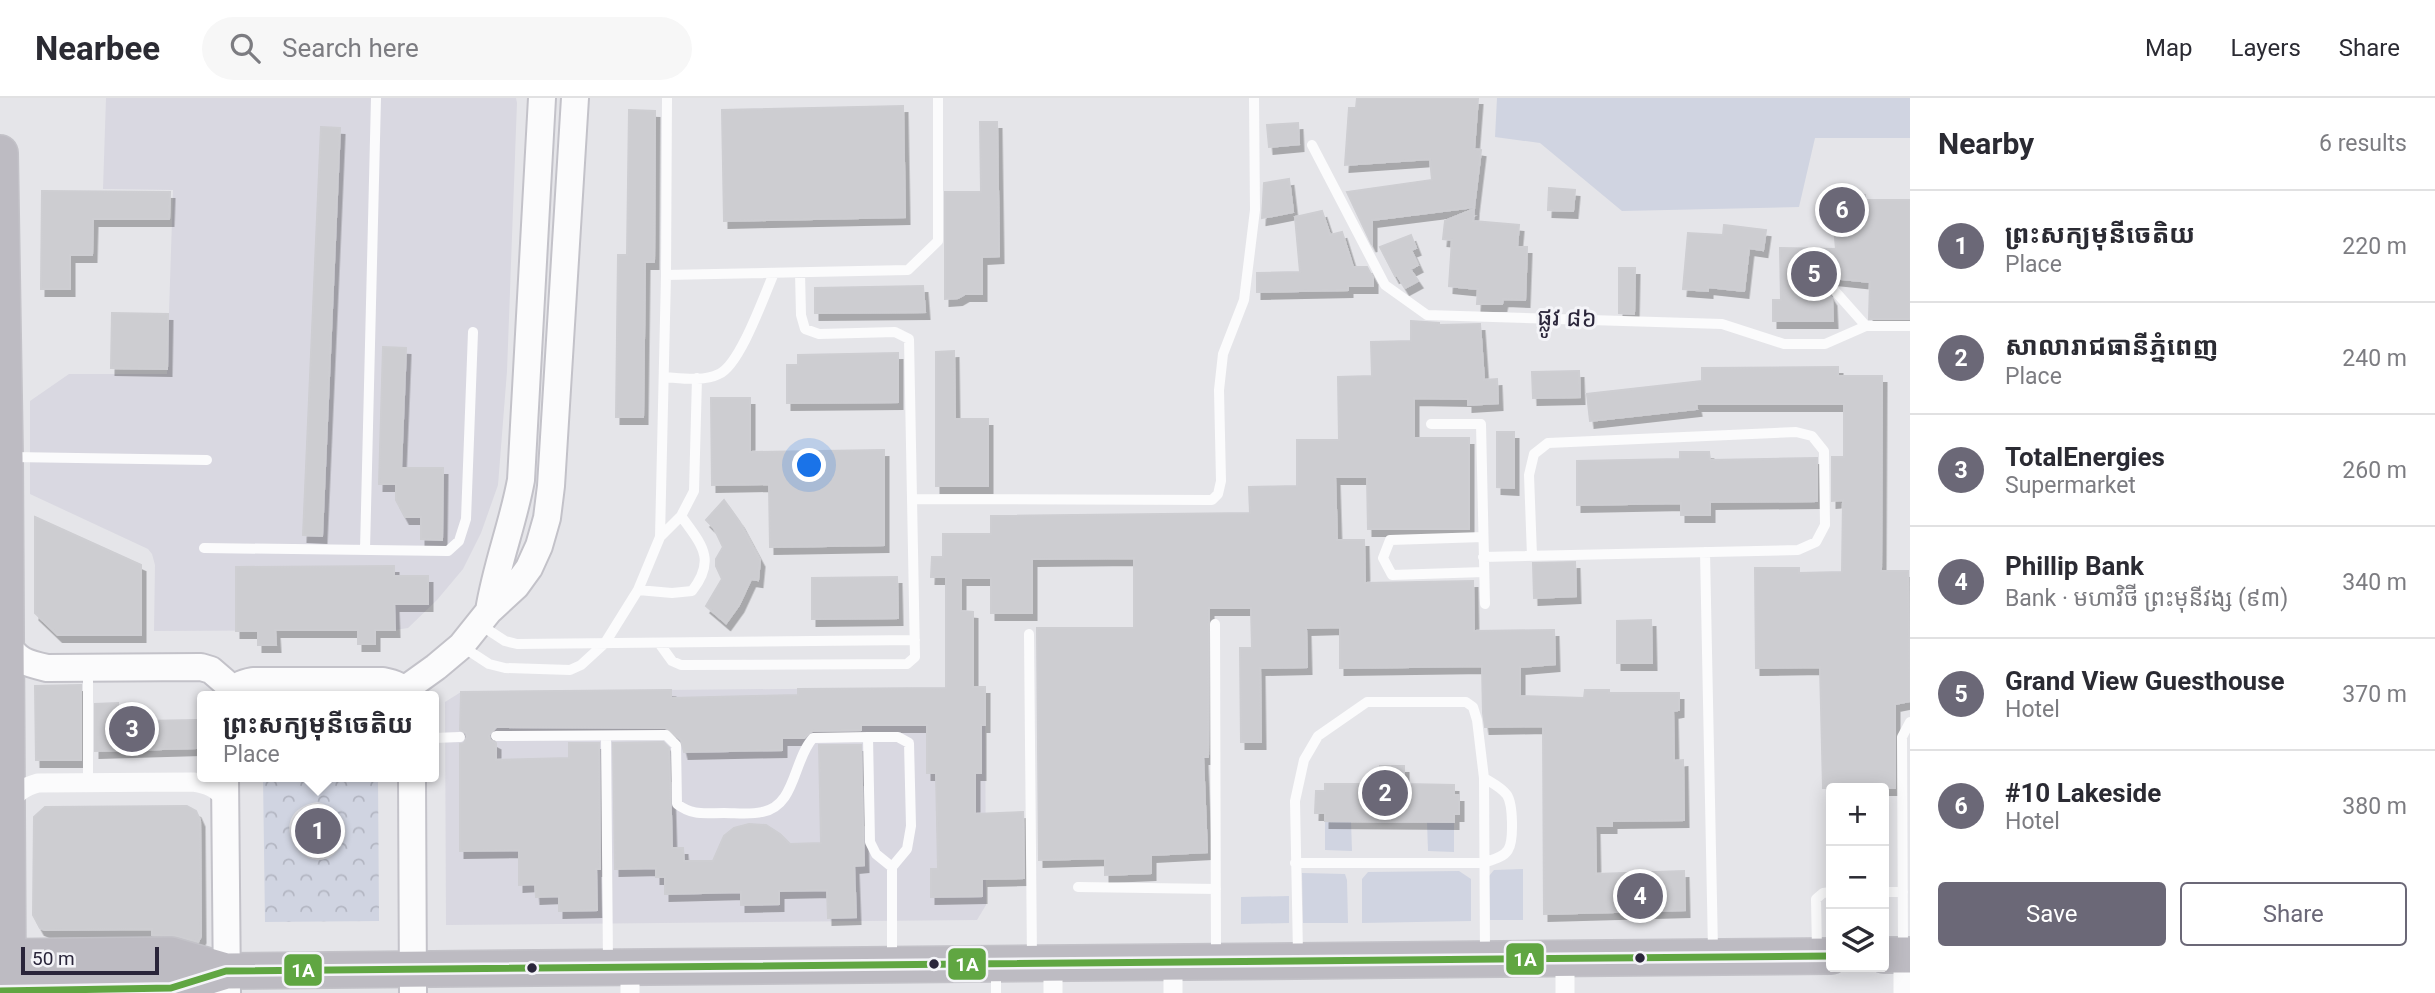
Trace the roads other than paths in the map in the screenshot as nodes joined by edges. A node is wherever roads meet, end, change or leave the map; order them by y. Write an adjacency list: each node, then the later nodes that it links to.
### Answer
1 (376, 98): 29 (lane)
2 (542, 98): 8 (street)
3 (575, 98): 9 (street)
4 (667, 98): 13 (lane)
5 (938, 98): 11 (lane)
6 (1254, 98): 24 (lane)
7 (1312, 145): 16 (lane, ផ្លូវ ៨៦)
8 (540, 146): 9 (street); 36 (street)
9 (572, 146): 36 (street)
10 (0, 153): 14 (highway)
11 (800, 272): 12 (lane); 24 (lane)
12 (774, 273): 13 (lane); 20 (lane)
13 (666, 275): 19 (lane)
14 (1, 278): 22 (highway)
15 (1834, 289): 16 (lane)
16 (1866, 326): 17 (lane, ផ្លូវ ៨៦)
17 (1910, 326)
18 (473, 332): 29 (lane)
19 (664, 377): 20 (lane); 26 (lane)
20 (697, 378): 25 (lane)
21 (1431, 424): 27 (lane)
22 (5, 457): 23 (lane); 40 (highway)
23 (207, 460)
24 (912, 499): 39 (lane)
25 (681, 516): 26 (lane); 34 (lane)
26 (660, 537): 34 (lane)
27 (1483, 537): 32 (lane); 33 (lane)
28 (204, 548): 29 (lane)
29 (365, 550)
30 (1705, 552): 31 (lane); 31 (lane); 70 (lane)
31 (1532, 556): 32 (lane)
32 (1483, 557): 33 (lane)
33 (1484, 572): 35 (lane)
34 (638, 590): 41 (lane)
35 (1485, 604)
36 (483, 617): 41 (lane); 43 (street)
37 (1215, 624): 64 (lane)
38 (1029, 634): 76 (lane)
39 (915, 640): 42 (lane); 42 (lane)
40 (5, 642): 44 (street); 59 (highway)
41 (605, 643): 42 (lane); 43 (lane)
42 (660, 643)
43 (461, 646): 48 (street)
44 (88, 668): 45 (street); 57 (lane)
45 (229, 691)
46 (233, 691): 47 (street)
47 (404, 691)
48 (408, 691)
49 (1910, 722): 67 (lane)
50 (496, 736): 51 (lane)
51 (606, 736): 54 (lane); 78 (lane)
52 (439, 737): 53 (lane)
53 (460, 737)
54 (868, 737): 62 (lane); 62 (lane)
55 (1484, 778): 60 (lane); 61 (lane); 61 (lane)
56 (412, 782): 81 (street)
57 (88, 783): 58 (street); 59 (street)
58 (225, 788): 82 (street)
59 (6, 810): 77 (highway)
60 (1295, 863): 61 (lane); 74 (lane)
61 (1483, 863): 72 (lane)
62 (892, 867): 75 (lane)
63 (1078, 887): 64 (lane)
64 (1216, 888): 73 (lane)
65 (1826, 892): 69 (lane)
66 (1889, 892): 67 (lane)
67 (1903, 892): 68 (lane)
68 (1899, 955): 84 (street)
69 (1824, 956): 70 (highway)
70 (1713, 957): 71 (highway)
71 (1565, 958): 72 (highway); 83 (street)
72 (1485, 959): 74 (highway)
73 (1216, 961): 74 (highway); 79 (highway)
74 (1298, 961)
75 (892, 965): 78 (highway); 80 (highway)
76 (1046, 973): 79 (highway); 80 (highway)
77 (4, 974): 82 (highway)
78 (623, 976): 81 (highway)
79 (1173, 977)
80 (996, 978)
81 (413, 981): 82 (highway)
82 (226, 982)
83 (1565, 993)
84 (1903, 993)

